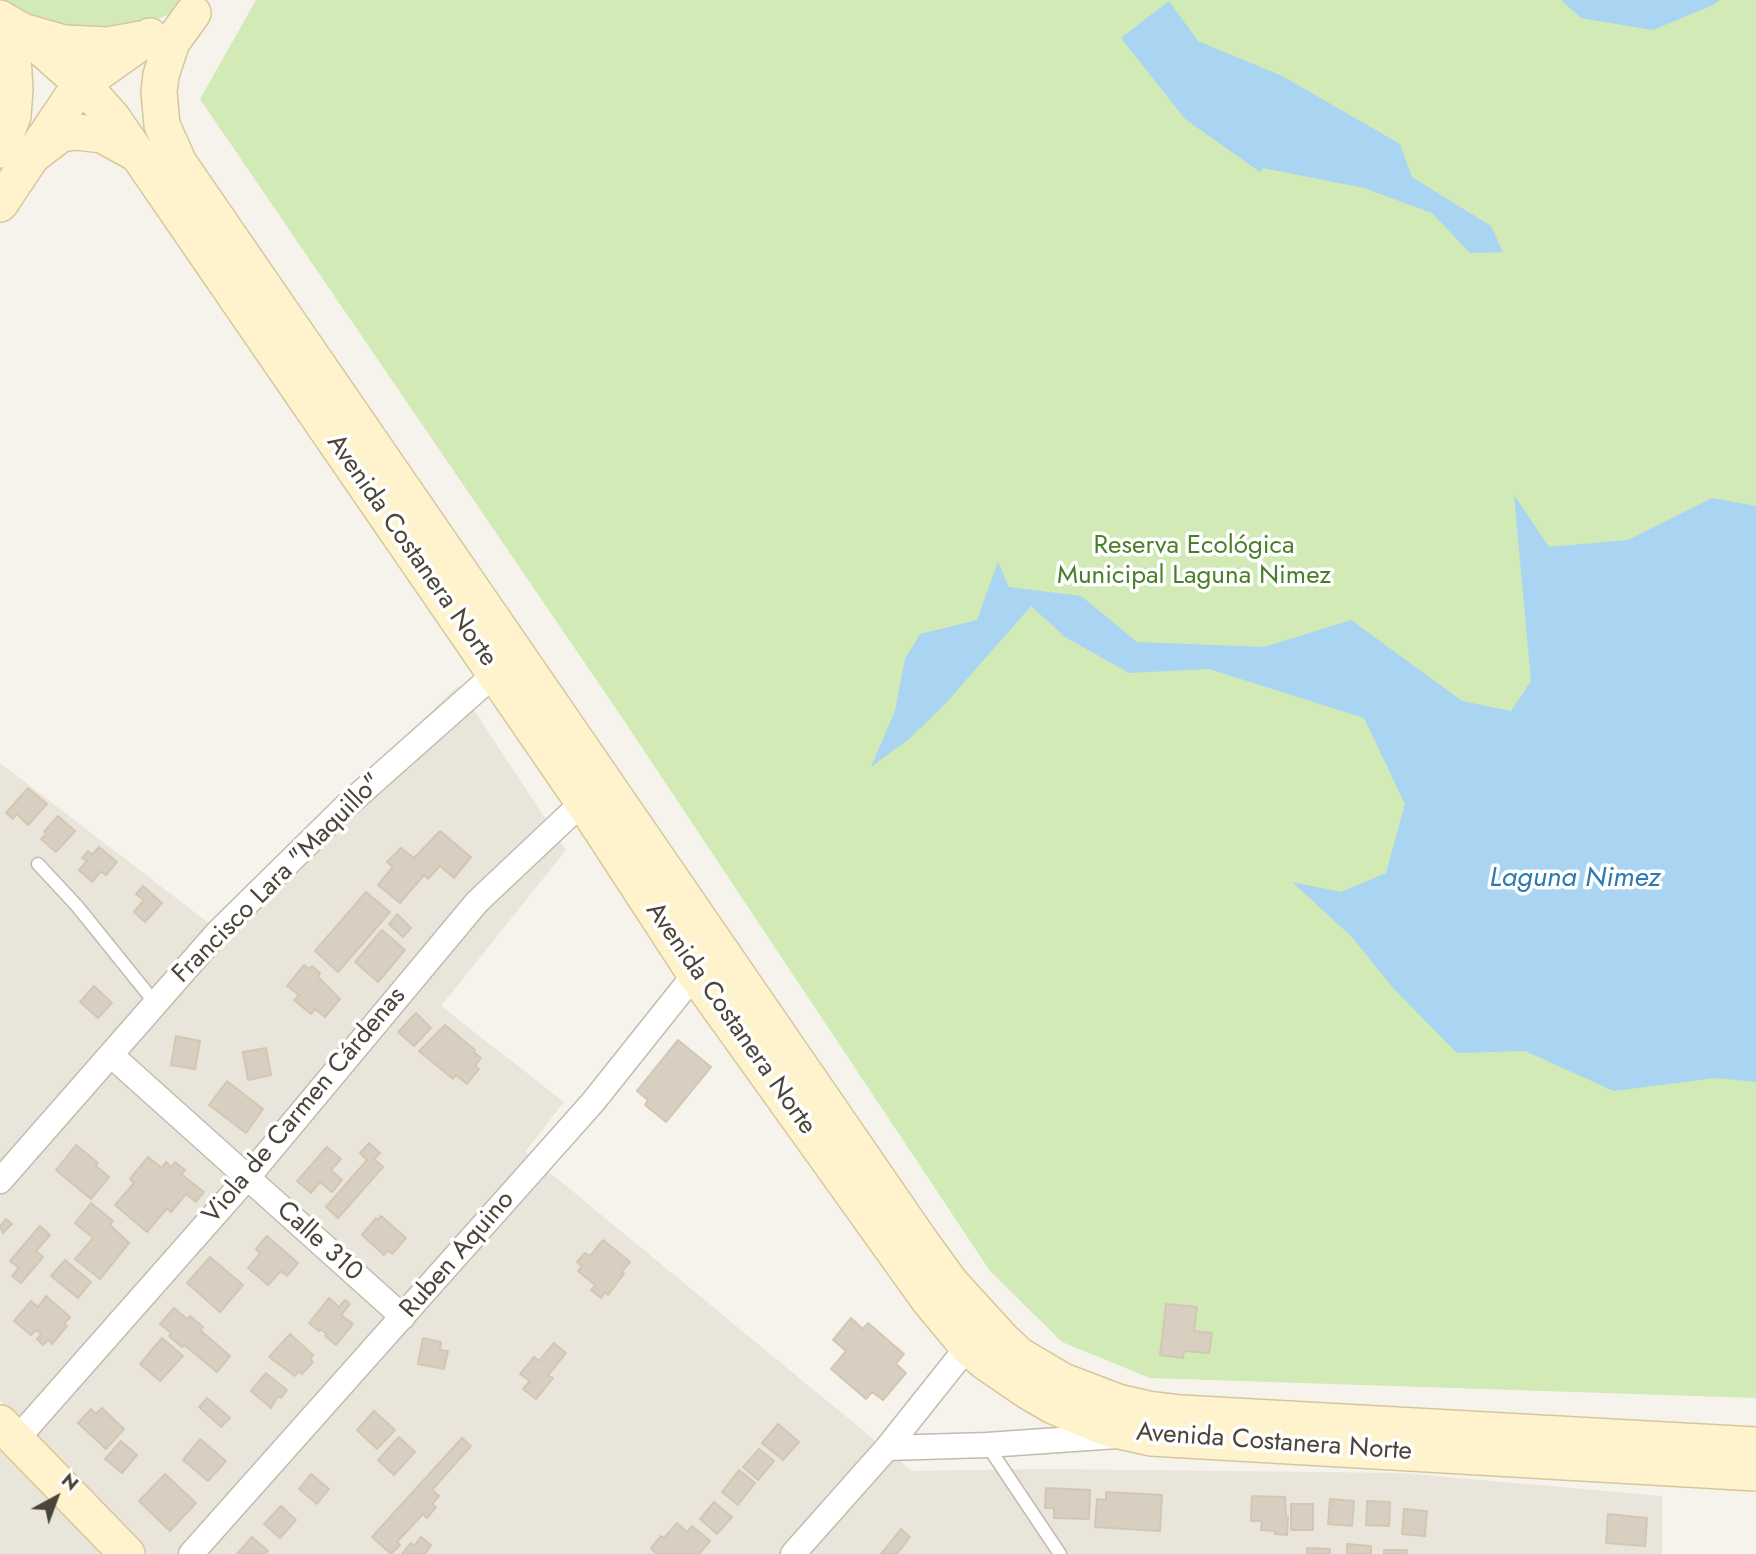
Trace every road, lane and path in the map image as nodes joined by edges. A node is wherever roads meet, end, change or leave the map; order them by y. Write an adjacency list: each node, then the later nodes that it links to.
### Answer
1 (201, 6): 3 (street); 8 (street, Avenida Costanera Norte)
2 (7, 25): 3 (street); 4 (street, Avenida Costanera Norte); 5 (street)
3 (150, 36): 4 (street)
4 (83, 85): 5 (street); 6 (street, Avenida Costanera Norte)
5 (15, 154): 6 (street); 7 (street)
6 (138, 155): 8 (street, Avenida Costanera Norte)
7 (0, 204)
8 (505, 664): 9 (street, Avenida Costanera Norte); 12 (street, Francisco Lara "Maquillo")
9 (595, 795): 11 (street, Avenida Costanera Norte); 14 (street, Viola de Carmen Cárdenas)
10 (37, 864): 12 (lane)
11 (708, 965): 16 (street, Ruben Aquino); 17 (street, Avenida Costanera Norte)
12 (156, 1004): 13 (street, Francisco Lara "Maquillo")
13 (111, 1055): 14 (street, Calle 310); 15 (street, Francisco Lara "Maquillo")
14 (247, 1178): 16 (street, Calle 310); 18 (street, Viola de Carmen Cárdenas)
15 (0, 1181)
16 (403, 1317): 25 (street, Ruben Aquino)
17 (977, 1335): 19 (street, Avenida Costanera Norte); 21 (street, Avenida Costanera Norte); 22 (street)
18 (5, 1431): 24 (street)
19 (1132, 1435): 20 (street); 23 (street, Avenida Costanera Norte)
20 (987, 1445): 22 (street); 27 (lane)
21 (1756, 1446)
22 (887, 1448): 26 (street)
23 (1756, 1473)
24 (127, 1554)
25 (191, 1554)
26 (793, 1554)
27 (1060, 1554)

